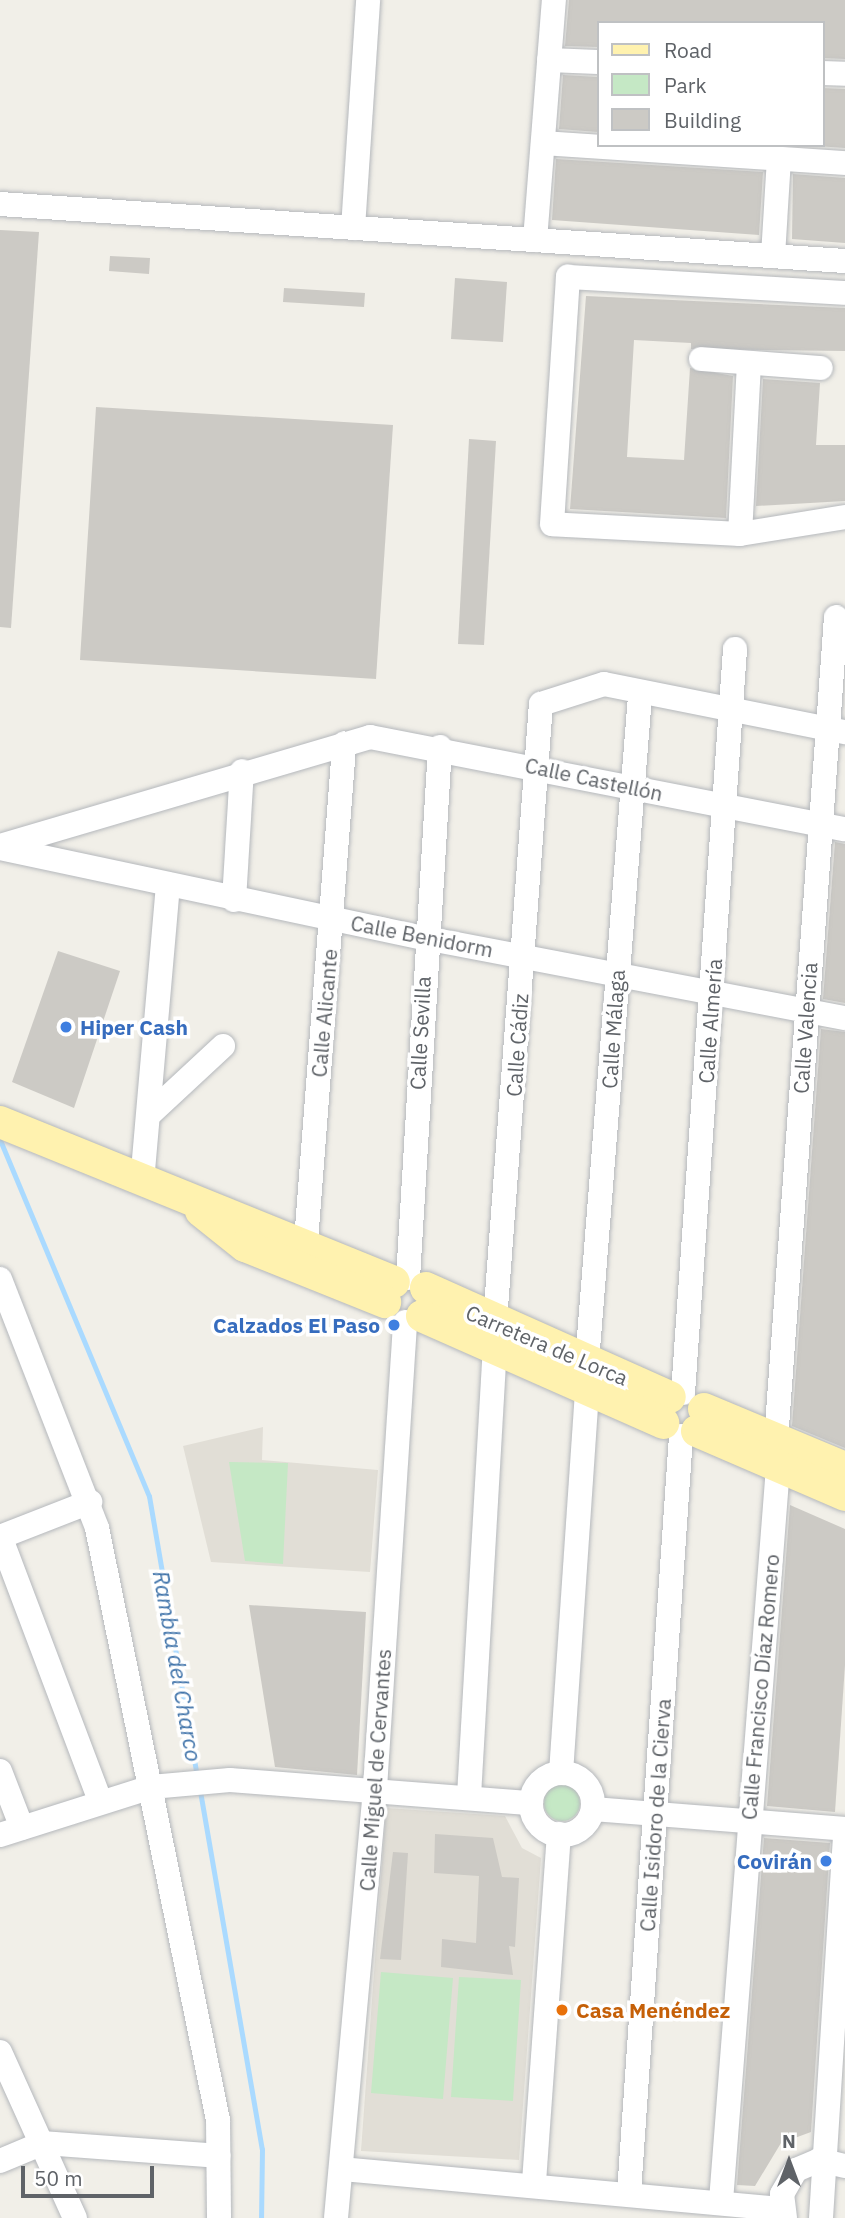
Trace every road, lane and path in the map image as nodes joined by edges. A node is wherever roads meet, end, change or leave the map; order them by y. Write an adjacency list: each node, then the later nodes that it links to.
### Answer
1 (368, 0): 13 (street)
2 (554, 0): 3 (street)
3 (549, 60): 4 (street); 7 (street)
4 (596, 62)
5 (824, 73): 6 (street)
6 (845, 74)
7 (543, 143): 8 (street); 14 (street)
8 (596, 147)
9 (602, 147): 10 (street)
10 (779, 159): 11 (street); 15 (street)
11 (845, 163)
12 (0, 204): 13 (street)
13 (353, 228): 14 (street)
14 (535, 240): 15 (street)
15 (773, 256): 16 (street)
16 (845, 261)
17 (845, 293): 22 (street)
18 (701, 359): 19 (street)
19 (749, 363): 20 (street); 22 (street)
20 (821, 368)
21 (845, 517): 22 (street)
22 (740, 534)
23 (836, 617): 27 (street, Calle Valencia)
24 (735, 649): 26 (street, Calle Almería)
25 (640, 696): 26 (street); 30 (street, Calle Cádiz); 32 (street, Calle Málaga)
26 (732, 711): 27 (street); 33 (street, Calle Almería)
27 (836, 730): 34 (street, Calle Valencia)
28 (344, 743): 29 (street, Calle Castellón); 31 (street, Calle Castellón); 39 (street, Calle Alicante)
29 (440, 747): 30 (street, Calle Castellón); 40 (street, Calle Sevilla)
30 (538, 768): 32 (street, Calle Castellón); 41 (street, Calle Cádiz)
31 (242, 771): 36 (street, Calle Castellón); 38 (street)
32 (632, 788): 33 (street, Calle Castellón); 42 (street, Calle Málaga)
33 (726, 806): 34 (street, Calle Castellón); 43 (street, Calle Almería)
34 (820, 824): 35 (street, Calle Castellón); 44 (street, Calle Valencia)
35 (845, 829)
36 (0, 847): 37 (street, Calle Benidorm)
37 (168, 884): 38 (street, Calle Benidorm); 47 (street)
38 (234, 900): 39 (street, Calle Benidorm)
39 (332, 919): 40 (street, Calle Benidorm); 51 (street, Calle Alicante)
40 (425, 938): 41 (street, Calle Benidorm); 53 (street, Calle Sevilla)
41 (524, 955): 42 (street, Calle Benidorm); 54 (street, Calle Cádiz)
42 (618, 974): 43 (street, Calle Benidorm); 55 (street, Calle Málaga)
43 (711, 995): 44 (street, Calle Benidorm); 56 (street, Calle Almería)
44 (807, 1011): 45 (street, Calle Benidorm); 57 (street, Calle Valencia)
45 (845, 1018)
46 (223, 1046): 47 (street)
47 (152, 1112): 49 (street)
48 (0, 1122): 49 (main road, Carretera de Lorca)
49 (142, 1182): 50 (main road, Carretera de Lorca)
50 (194, 1205): 51 (main road, Carretera de Lorca); 53 (main road, Carretera de Lorca)
51 (306, 1241): 53 (main road, Carretera de Lorca)
52 (0, 1279): 60 (street)
53 (407, 1298): 54 (main road, Carretera de Lorca); 65 (street, Calle Miguel de Cervantes)
54 (495, 1335): 55 (main road, Carretera de Lorca); 66 (street, Calle Cádiz)
55 (587, 1375): 56 (main road, Carretera de Lorca); 63 (street, Calle Málaga)
56 (683, 1415): 57 (main road, Carretera de Lorca); 70 (street, Calle Isidoro de la Cierva)
57 (777, 1453): 58 (main road, Carretera de Lorca); 59 (main road, Carretera de Lorca); 71 (street, Calle Francisco Díaz Romero)
58 (845, 1468)
59 (845, 1495)
60 (90, 1502): 61 (street); 64 (street)
61 (0, 1536): 67 (street)
62 (0, 1771): 72 (street)
63 (561, 1773): 68 (street); 69 (street)
64 (156, 1786): 65 (street); 67 (street); 77 (street)
65 (375, 1788): 66 (street); 80 (street, Calle Miguel de Cervantes)
66 (468, 1796): 68 (street)
67 (100, 1800): 72 (street)
68 (531, 1803): 74 (street)
69 (593, 1809): 70 (street); 74 (street)
70 (654, 1816): 71 (street); 82 (street, Calle Isidoro de la Cierva)
71 (749, 1820): 73 (street); 83 (street, Calle Francisco Díaz Romero)
72 (11, 1831)
73 (845, 1831): 79 (street)
74 (559, 1835): 81 (street)
75 (0, 2052): 76 (street)
76 (43, 2143): 77 (street); 78 (street); 85 (street)
77 (219, 2156): 86 (street)
78 (0, 2161)
79 (835, 2163): 84 (street); 88 (street)
80 (341, 2169): 81 (street); 87 (street, Calle Miguel de Cervantes)
81 (534, 2182): 82 (street)
82 (629, 2193): 83 (street)
83 (721, 2201): 84 (street)
84 (783, 2213)
85 (75, 2218)
86 (219, 2218)
87 (336, 2218)
88 (821, 2218)

